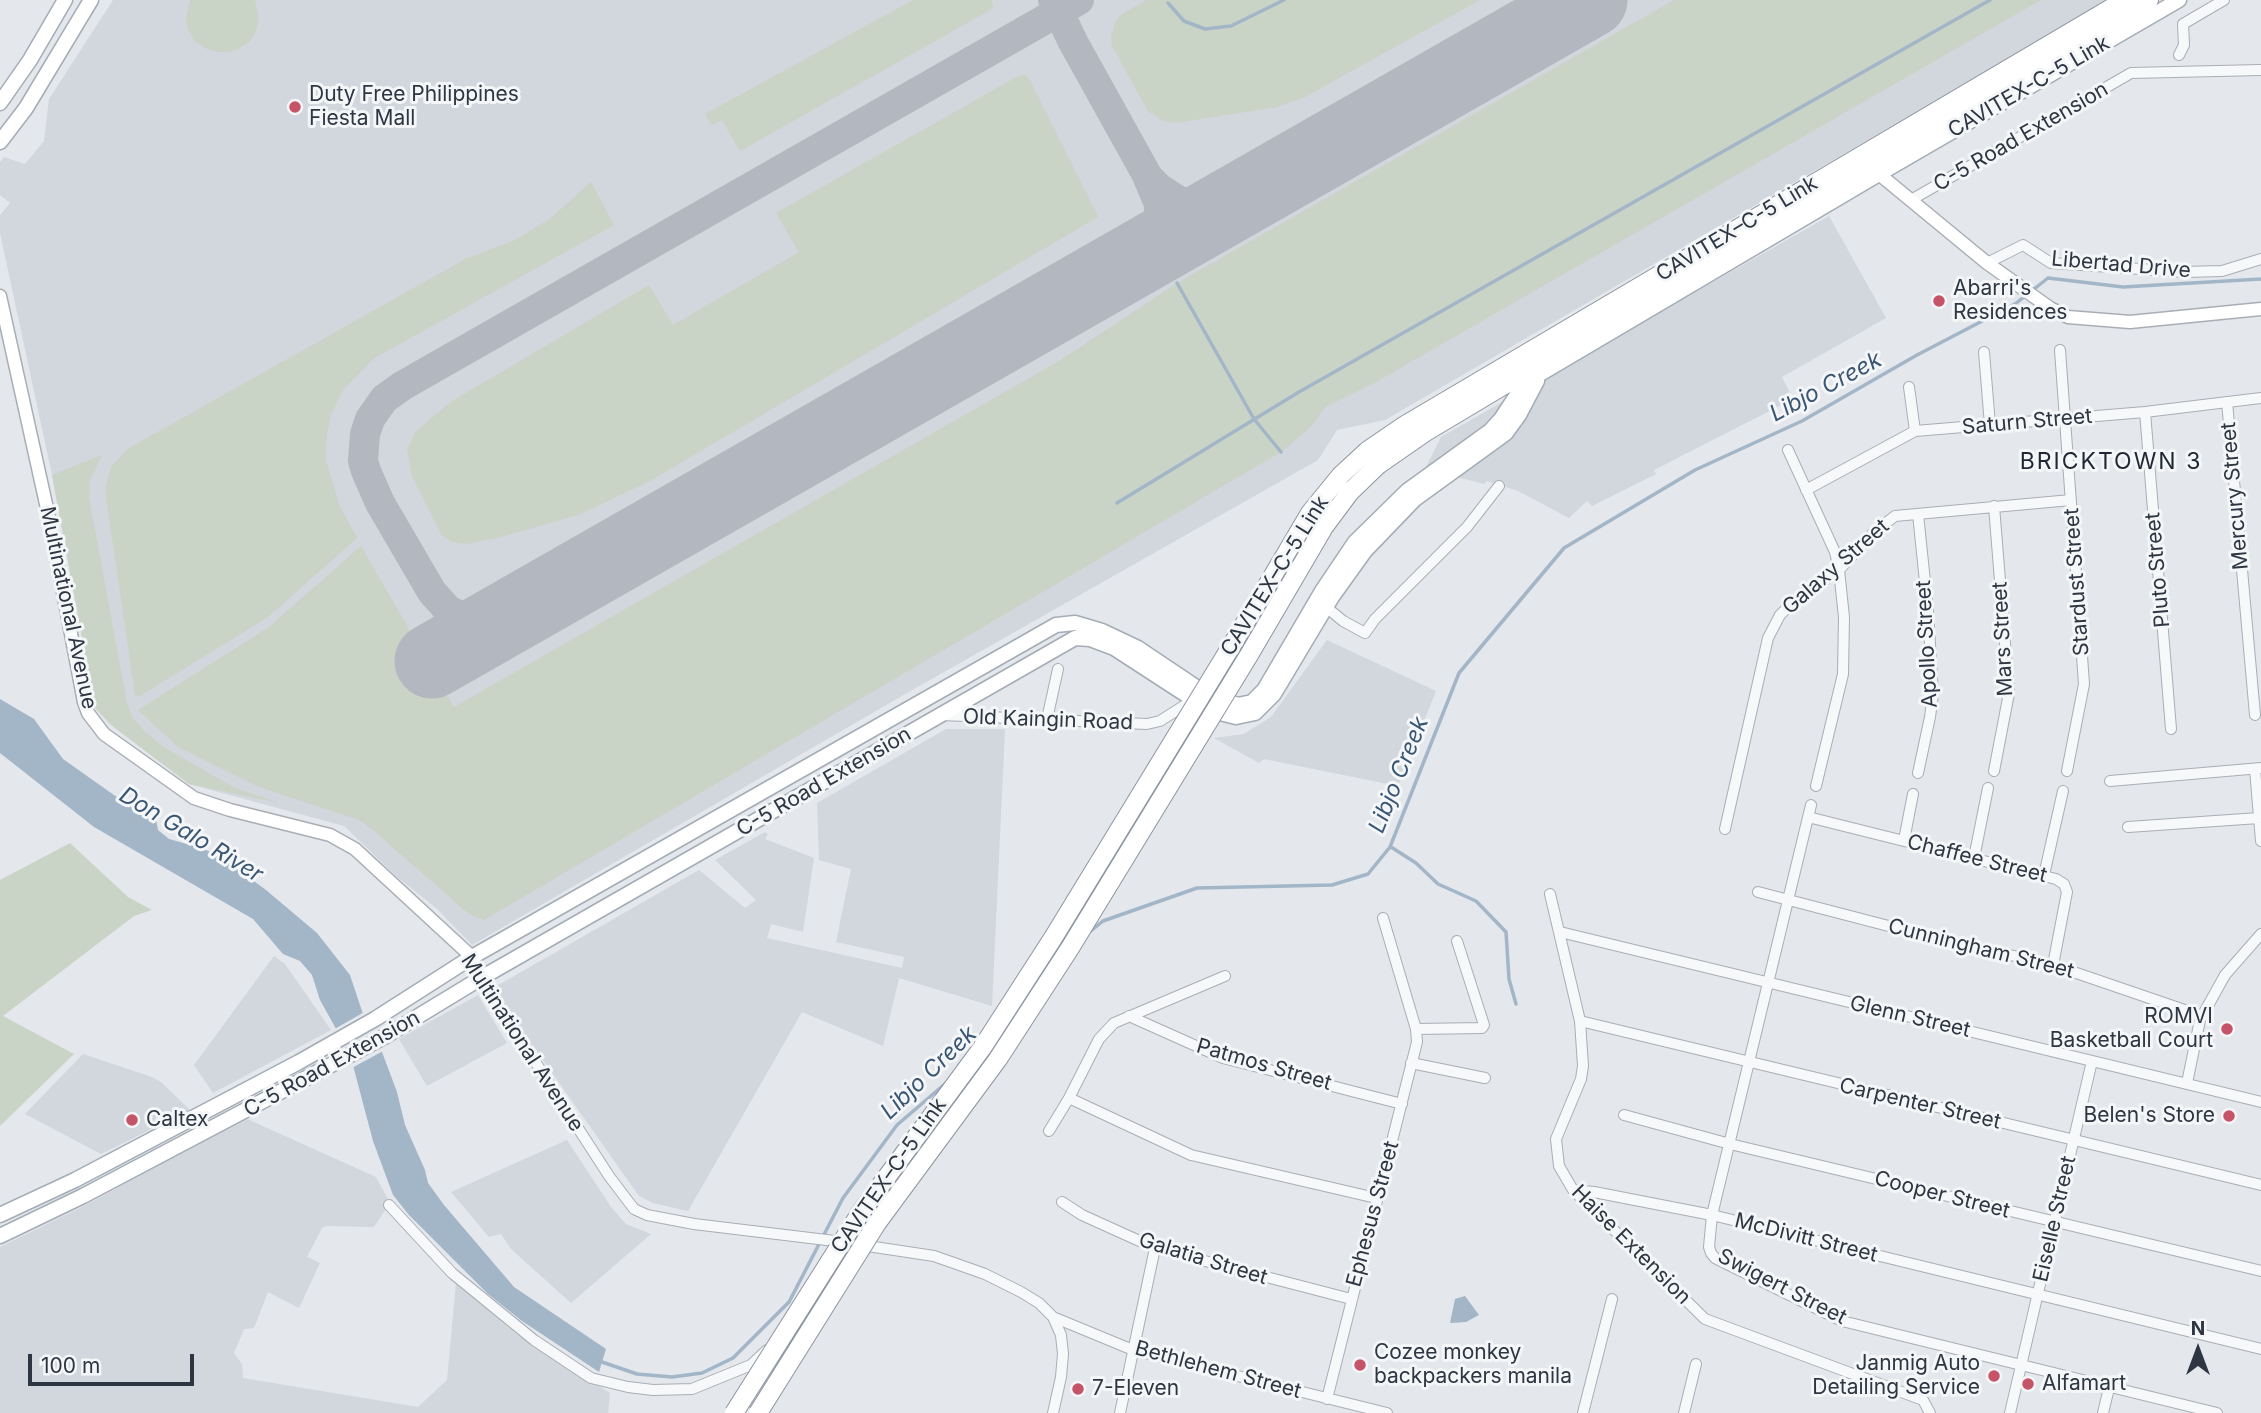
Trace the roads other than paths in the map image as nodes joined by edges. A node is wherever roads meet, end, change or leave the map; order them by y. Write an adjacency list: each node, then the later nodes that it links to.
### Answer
1 (65, 0): 9 (main road)
2 (91, 0): 10 (main road)
3 (2125, 0): 28 (highway, CAVITEX–C-5 Link)
4 (2149, 0): 28 (highway, CAVITEX–C-5 Link)
5 (2179, 0): 11 (main road, CAVITEX-C-5 Link)
6 (2224, 0): 7 (street)
7 (2179, 55)
8 (2261, 70): 12 (street, C-5 Road Extension)
9 (0, 103)
10 (0, 142)
11 (1879, 174): 12 (street); 19 (main road, C-5 Road Extension)
12 (1911, 200): 14 (street)
13 (2261, 259): 14 (street, Libertad Drive)
14 (1987, 263): 16 (street)
15 (0, 296): 68 (street, Multinational Avenue)
16 (2261, 309)
17 (2060, 350): 24 (street, Stardust Street)
18 (1984, 352): 25 (street)
19 (1541, 374): 35 (main road, C-5 Road Extension); 68 (main road, C-5 Road Extension)
20 (1909, 387): 26 (street)
21 (2261, 398): 22 (street, Saturn Street)
22 (2227, 402): 23 (street, Saturn Street); 39 (street, Mercury Street)
23 (2145, 412): 24 (street, Saturn Street); 41 (street, Pluto Street)
24 (2064, 419): 25 (street, Saturn Street); 31 (street, Stardust Street)
25 (1990, 425): 26 (street, Saturn Street)
26 (1915, 431): 30 (street, Saturn Street)
27 (1788, 450): 30 (street)
28 (1373, 458): 114 (highway, CAVITEX–C-5 Link, bridge); 115 (highway, CAVITEX–C-5 Link, bridge)
29 (1499, 486): 35 (street)
30 (1807, 490): 34 (street)
31 (2071, 500): 32 (street, Galaxy Street); 44 (street, Stardust Street)
32 (1994, 506): 33 (street, Galaxy Street); 43 (street, Mars Street)
33 (1918, 514): 34 (street, Galaxy Street); 45 (street, Apollo Street)
34 (1839, 570): 47 (street); 55 (street, Galaxy Street)
35 (1326, 607): 37 (main road, C-5 Road Extension)
36 (1058, 669): 40 (street)
37 (1194, 700): 38 (main road, C-5 Road Extension); 40 (street, Old Kaingin Road)
38 (938, 715): 40 (street, Old Kaingin Road); 71 (main road, C-5 Road Extension)
39 (2255, 715)
40 (1047, 719)
41 (2171, 729)
42 (2258, 768): 46 (street); 53 (street)
43 (1994, 771)
44 (2067, 771)
45 (1918, 774)
46 (2110, 781)
47 (1816, 786)
48 (1988, 788): 59 (street)
49 (2063, 791): 60 (street)
50 (1913, 793): 57 (street)
51 (1811, 804): 52 (street, Swigert Street)
52 (1808, 817): 57 (street, Chaffee Street); 63 (street, Swigert Street)
53 (2259, 818): 54 (street); 56 (street)
54 (2128, 827)
55 (1725, 829)
56 (2261, 835): 58 (street)
57 (1904, 840): 59 (street, Chaffee Street)
58 (2261, 841)
59 (1974, 858): 60 (street, Chaffee Street)
60 (2044, 875): 69 (street, Chaffee Street)
61 (1758, 892): 63 (street, Cunningham Street)
62 (1550, 894): 65 (street, Haise Extension)
63 (1787, 899): 69 (street, Cunningham Street); 72 (street, Swigert Street)
64 (1383, 918): 76 (street)
65 (1560, 932): 72 (street, Glenn Street); 75 (street, Haise Extension)
66 (2261, 936): 74 (street)
67 (1457, 941): 76 (street)
68 (471, 957): 71 (street, Multinational Avenue); 89 (main road, C-5 Road Extension)
69 (2053, 965): 74 (street, Cunningham Street)
70 (1225, 976): 73 (street)
71 (481, 978): 92 (main road, C-5 Road Extension); 100 (street, Multinational Avenue)
72 (1769, 984): 77 (street, Glenn Street); 79 (street, Swigert Street)
73 (1129, 1016): 82 (street); 84 (street, Patmos Street)
74 (2202, 1016): 81 (street)
75 (1580, 1021): 79 (street, Carpenter Street); 91 (street, Haise Extension)
76 (1416, 1029): 78 (street, Ephesus Street)
77 (2092, 1061): 81 (street, Glenn Street); 87 (street, Eiselle Street)
78 (1411, 1063): 80 (street); 84 (street, Ephesus Street)
79 (1750, 1063): 87 (street, Carpenter Street); 88 (street, Swigert Street)
80 (1485, 1078)
81 (2187, 1083): 83 (street, Glenn Street)
82 (1069, 1098): 86 (street); 93 (street)
83 (2261, 1102)
84 (1402, 1104): 93 (street, Ephesus Street)
85 (1624, 1115): 88 (street, Cooper Street)
86 (1049, 1131)
87 (2074, 1141): 90 (street, Carpenter Street); 98 (street, Eiselle Street)
88 (1730, 1143): 97 (street, Swigert Street); 98 (street, Cooper Street)
89 (75, 1180): 92 (main road); 96 (main road, C-5 Road Extension)
90 (2261, 1185)
91 (1573, 1190): 97 (street, McDivitt Street); 113 (street, Haise Extension)
92 (83, 1196): 99 (main road, C-5 Road Extension)
93 (1376, 1198): 104 (street, Ephesus Street)
94 (1062, 1202): 101 (street, Galatia Street)
95 (389, 1205): 100 (street)
96 (0, 1215)
97 (1712, 1215): 103 (street, McDivitt Street); 110 (street, Swigert Street)
98 (2055, 1223): 102 (street, Cooper Street); 103 (street, Eiselle Street)
99 (0, 1236)
100 (854, 1244): 106 (street, Multinational Avenue)
101 (1155, 1248): 104 (street, Galatia Street); 108 (street)
102 (2261, 1271)
103 (2038, 1296): 107 (street, McDivitt Street); 110 (street, Eiselle Street)
104 (1351, 1298): 112 (street, Ephesus Street)
105 (1612, 1299): 119 (street)
106 (1053, 1317): 108 (street, Bethlehem Street); 116 (street)
107 (2261, 1349)
108 (1133, 1350): 112 (street, Bethlehem Street); 117 (street)
109 (1696, 1364): 120 (street)
110 (2021, 1365): 111 (street, Swigert Street); 121 (street, Eiselle Street)
111 (2109, 1388): 122 (street); 123 (street, Swigert Street)
112 (1327, 1398): 118 (street, Bethlehem Street)
113 (1929, 1410)
114 (734, 1413)
115 (758, 1413)
116 (1053, 1413)
117 (1120, 1413)
118 (1387, 1413)
119 (1583, 1413)
120 (1684, 1413)
121 (2010, 1413)
122 (2103, 1413)
123 (2217, 1413)

